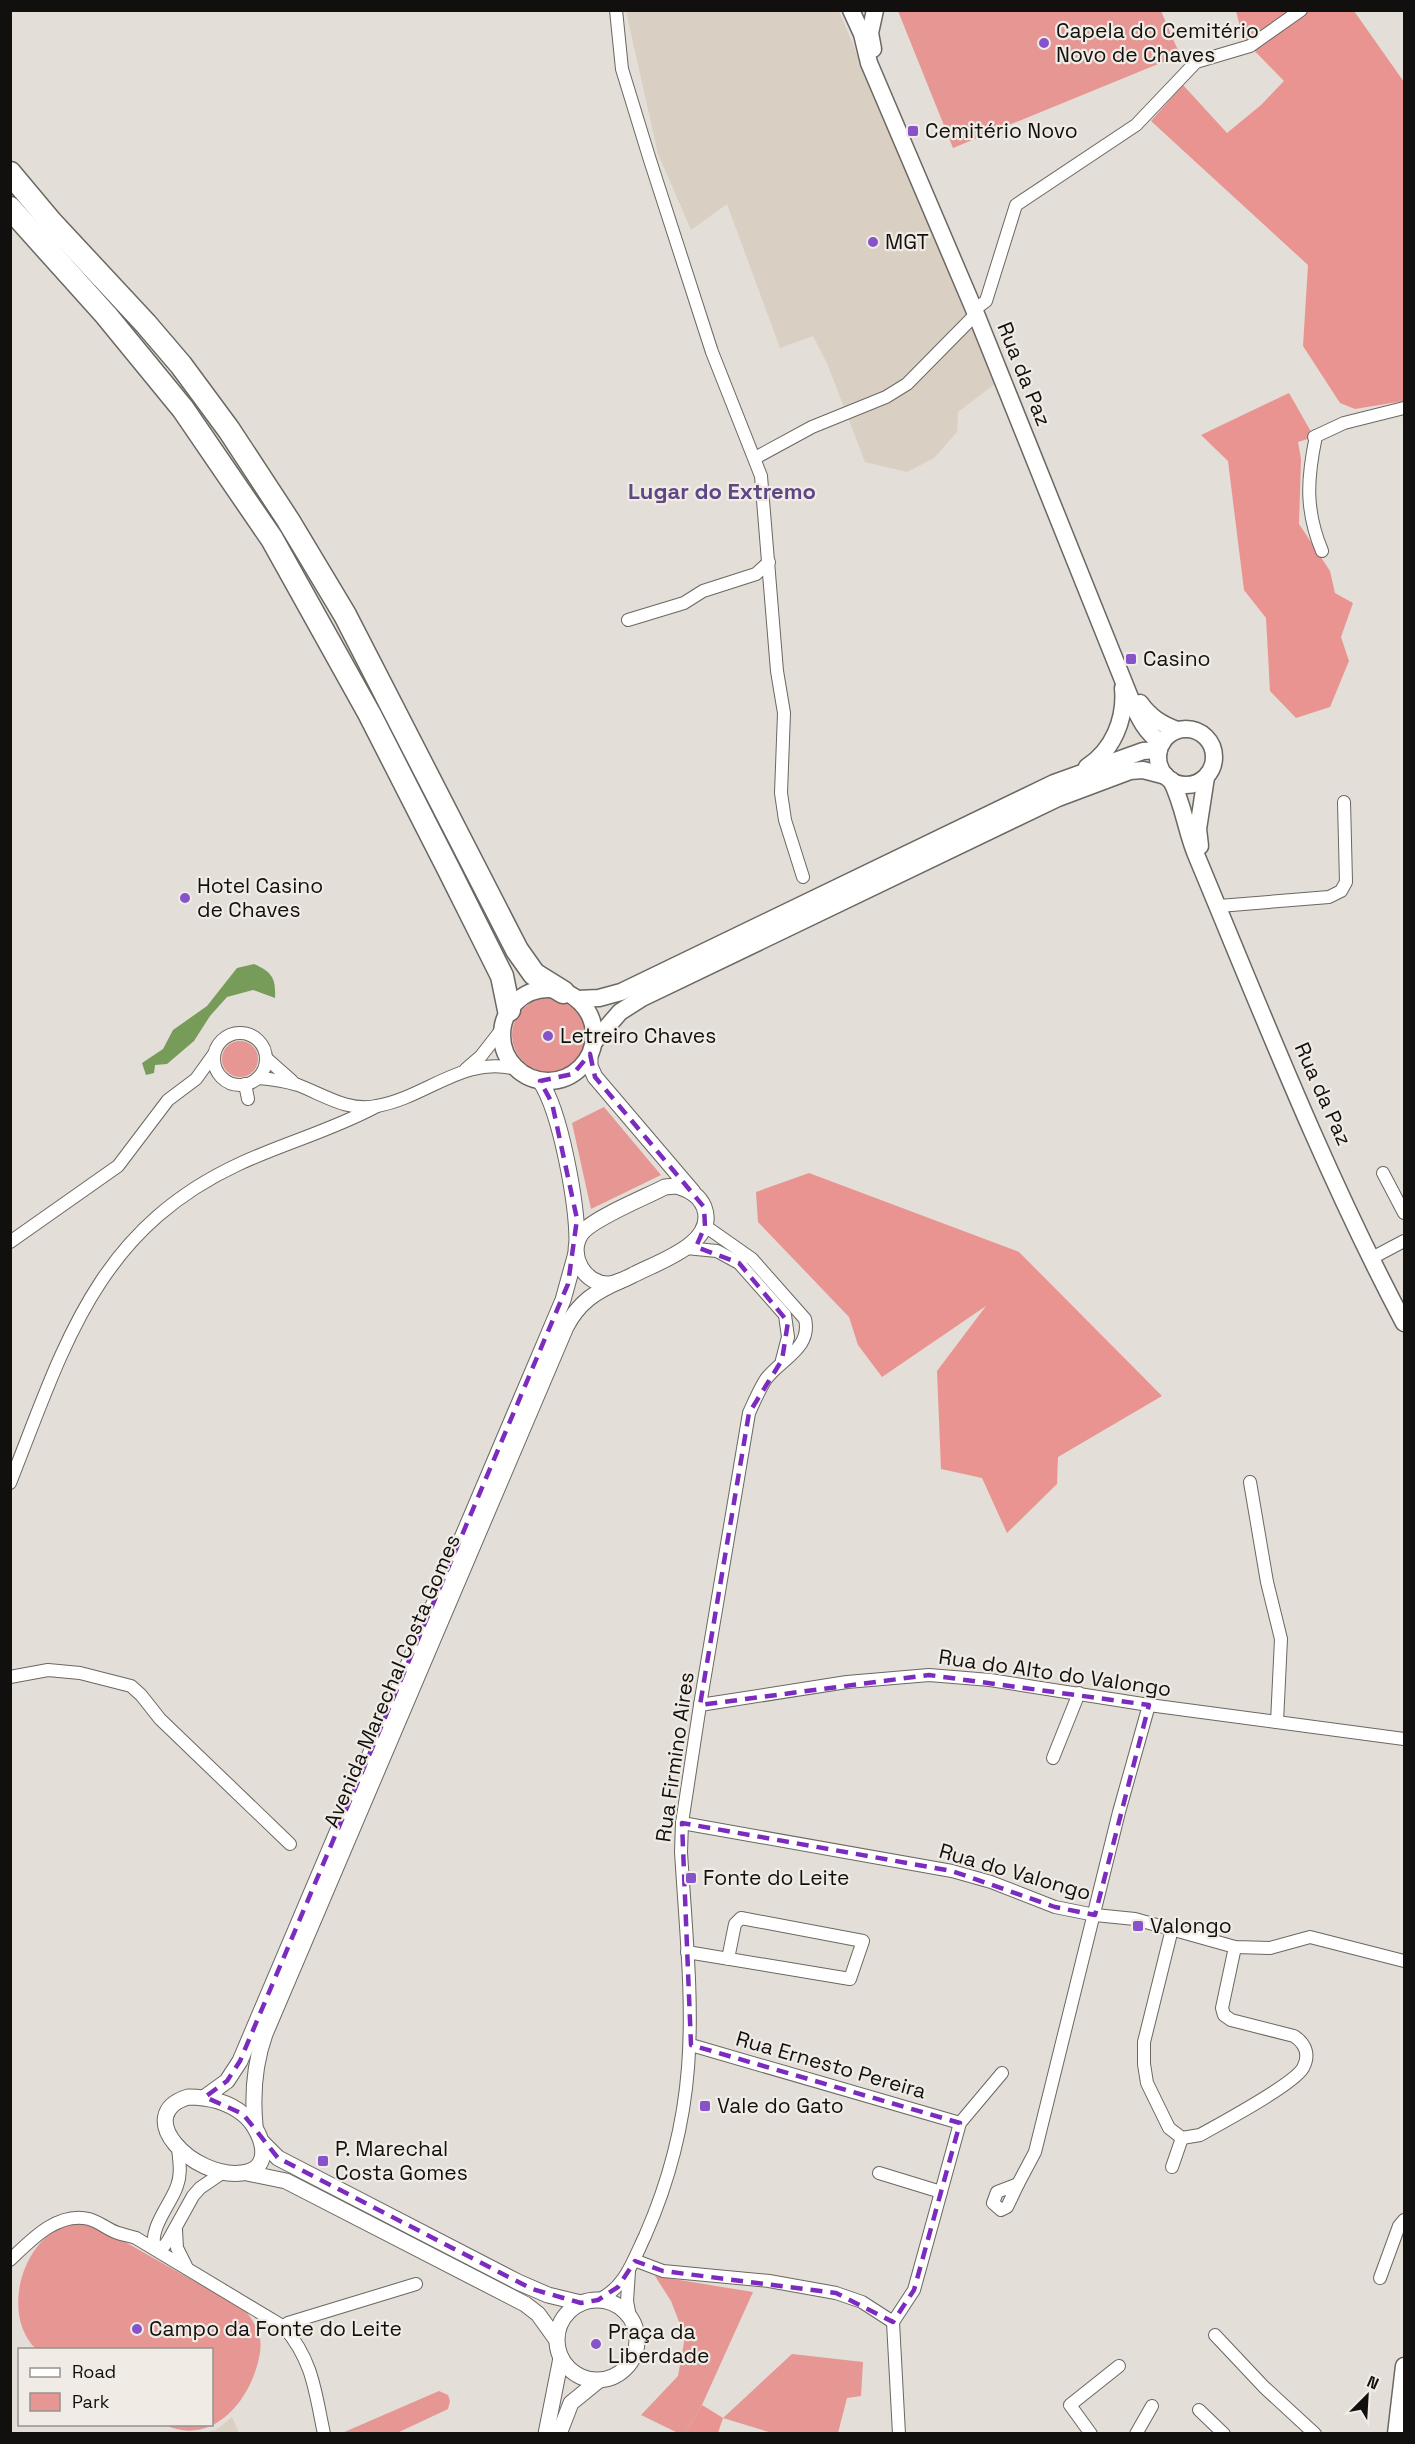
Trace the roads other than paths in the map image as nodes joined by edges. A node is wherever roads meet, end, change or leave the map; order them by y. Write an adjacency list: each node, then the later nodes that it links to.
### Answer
1 (616, 10): 12 (street)
2 (851, 10): 3 (main road); 5 (main road)
3 (874, 10): 5 (main road)
4 (1301, 10): 10 (street)
5 (880, 88): 10 (main road, Rua da Paz)
6 (10, 173): 9 (highway)
7 (10, 184): 9 (highway)
8 (10, 208): 27 (highway)
9 (51, 222): 26 (highway)
10 (975, 312): 12 (street); 16 (main road, Rua da Paz)
11 (1404, 408): 13 (street)
12 (755, 458): 14 (street)
13 (1322, 551)
14 (769, 562): 15 (street); 23 (street)
15 (628, 620)
16 (1122, 679): 17 (main road); 18 (main road); 19 (main road)
17 (1177, 730): 18 (main road); 20 (main road)
18 (1160, 746): 19 (main road); 21 (main road)
19 (1072, 777): 26 (main road)
20 (1206, 777): 21 (main road); 24 (main road)
21 (1168, 778): 24 (main road); 28 (main road)
22 (1344, 802): 25 (street)
23 (803, 877)
24 (1207, 879): 25 (main road, Rua da Paz)
25 (1219, 906): 49 (main road, Rua da Paz)
26 (570, 996): 27 (main road); 28 (main road)
27 (505, 1019): 31 (main road); 32 (street)
28 (592, 1048): 35 (main road); 42 (street)
29 (214, 1054): 30 (street); 34 (street); 36 (street)
30 (266, 1058): 33 (street); 38 (street)
31 (516, 1069): 32 (street); 35 (main road)
32 (463, 1071): 40 (street)
33 (258, 1078): 37 (street); 38 (street)
34 (196, 1079): 36 (street); 46 (street)
35 (540, 1081): 47 (street)
36 (227, 1082): 37 (street)
37 (245, 1084): 39 (street)
38 (298, 1085): 40 (street)
39 (248, 1100)
40 (377, 1106): 54 (street)
41 (1383, 1173): 43 (street)
42 (695, 1194): 44 (street); 47 (street)
43 (1404, 1213)
44 (705, 1226): 48 (street); 52 (street, Rua Firmino Aires)
45 (1404, 1241): 49 (street)
46 (10, 1242)
47 (577, 1248): 50 (street); 72 (street, Avenida Marechal Costa Gomes)
48 (686, 1248): 50 (street, Avenida Marechal Costa Gomes); 52 (street)
49 (1370, 1259): 51 (main road, Rua da Paz)
50 (620, 1281): 74 (street, Avenida Marechal Costa Gomes)
51 (1404, 1323)
52 (783, 1360): 57 (street, Rua Firmino Aires)
53 (1250, 1482): 59 (street)
54 (10, 1483)
55 (10, 1677): 63 (street)
56 (1079, 1693): 57 (street, Rua do Alto do Valongo); 58 (street, Rua do Alto do Valongo); 61 (street)
57 (700, 1705): 62 (street, Rua Firmino Aires)
58 (1149, 1705): 59 (street, Rua do Alto do Valongo); 64 (street)
59 (1276, 1722): 60 (street, Rua do Alto do Valongo)
60 (1404, 1739)
61 (1053, 1758)
62 (682, 1823): 64 (street, Rua do Valongo); 67 (street, Rua Firmino Aires)
63 (290, 1844)
64 (1095, 1915): 65 (street, Rua do Valongo); 82 (street)
65 (1172, 1929): 66 (street, Rua do Valongo); 75 (street)
66 (1235, 1947): 69 (street, Rua do Valongo); 75 (street)
67 (687, 1952): 68 (street); 70 (street, Rua Firmino Aires)
68 (728, 1959): 68 (street)
69 (1404, 1961)
70 (691, 2045): 73 (street, Rua Ernesto Pereira); 90 (street, Rua Firmino Aires)
71 (1002, 2073): 73 (street)
72 (205, 2097): 74 (street); 77 (street)
73 (960, 2123): 83 (street)
74 (255, 2125): 76 (street)
75 (1182, 2138): 78 (street)
76 (263, 2143): 80 (street); 95 (street)
77 (178, 2147): 79 (street); 85 (street)
78 (1172, 2167)
79 (222, 2173): 80 (street); 86 (street)
80 (247, 2173): 100 (street)
81 (879, 2173): 83 (street)
82 (1018, 2184)
83 (941, 2192): 97 (street)
84 (1404, 2220): 92 (street)
85 (160, 2222): 87 (street); 88 (street)
86 (176, 2230): 88 (street); 91 (street)
87 (127, 2235): 88 (street); 89 (street)
88 (155, 2249): 91 (street)
89 (10, 2260)
90 (632, 2265): 94 (street); 96 (street); 97 (street)
91 (186, 2267): 98 (street)
92 (1380, 2278)
93 (416, 2284): 98 (street)
94 (598, 2300): 95 (street); 96 (street)
95 (580, 2303): 100 (street)
96 (630, 2317): 104 (street)
97 (893, 2322): 110 (street)
98 (284, 2327): 107 (street)
99 (1215, 2335): 114 (street)
100 (556, 2339): 101 (street)
101 (561, 2358): 104 (street); 108 (street)
102 (1119, 2366): 111 (street)
103 (1404, 2366): 115 (main road)
104 (598, 2381): 109 (street)
105 (1152, 2406): 112 (street)
106 (1199, 2410): 113 (street)
107 (324, 2433)
108 (546, 2433)
109 (560, 2433)
110 (899, 2433)
111 (1091, 2433)
112 (1136, 2433)
113 (1224, 2433)
114 (1315, 2433)
115 (1396, 2433)

